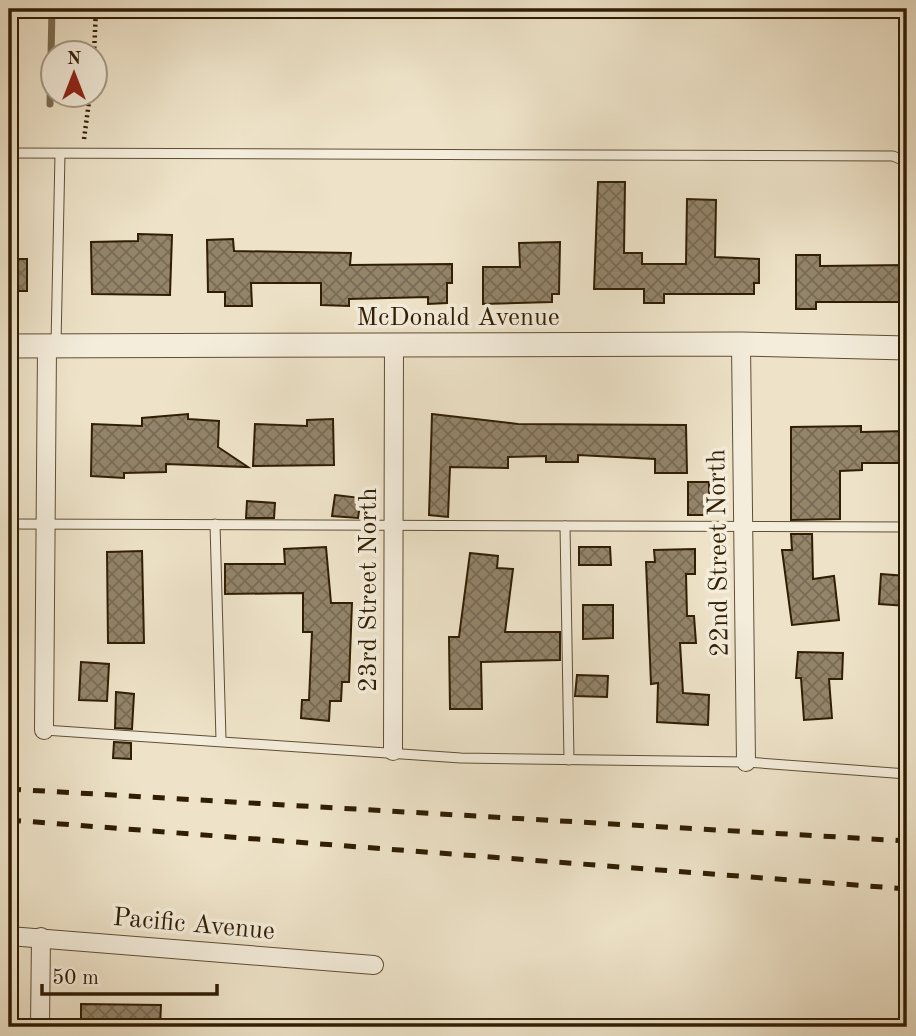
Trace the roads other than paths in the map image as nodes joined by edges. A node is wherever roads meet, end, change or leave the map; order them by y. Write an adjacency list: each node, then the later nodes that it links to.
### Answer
1 (9, 153): 2 (lane)
2 (60, 154): 3 (lane); 7 (lane)
3 (907, 162)
4 (741, 344): 5 (street, McDonald Avenue); 8 (street, McDonald Avenue); 14 (street, 22nd Street North)
5 (394, 345): 7 (street, McDonald Avenue); 12 (street, 23rd Street North)
6 (9, 346): 7 (street, McDonald Avenue)
7 (51, 346): 10 (street)
8 (907, 348)
9 (9, 524): 10 (lane)
10 (46, 524): 11 (lane); 16 (street)
11 (215, 524): 12 (lane); 17 (lane)
12 (393, 525): 13 (lane); 18 (street, 23rd Street North)
13 (565, 526): 14 (lane); 19 (lane)
14 (744, 526): 15 (lane); 20 (street, 22nd Street North)
15 (907, 527)
16 (44, 730): 17 (lane)
17 (221, 740): 18 (lane)
18 (393, 751): 19 (lane)
19 (569, 760): 20 (lane)
20 (746, 762): 21 (lane)
21 (907, 774)
22 (9, 936): 23 (street, Pacific Avenue)
23 (41, 937): 24 (street, Pacific Avenue); 25 (street)
24 (374, 965)
25 (40, 1027)

